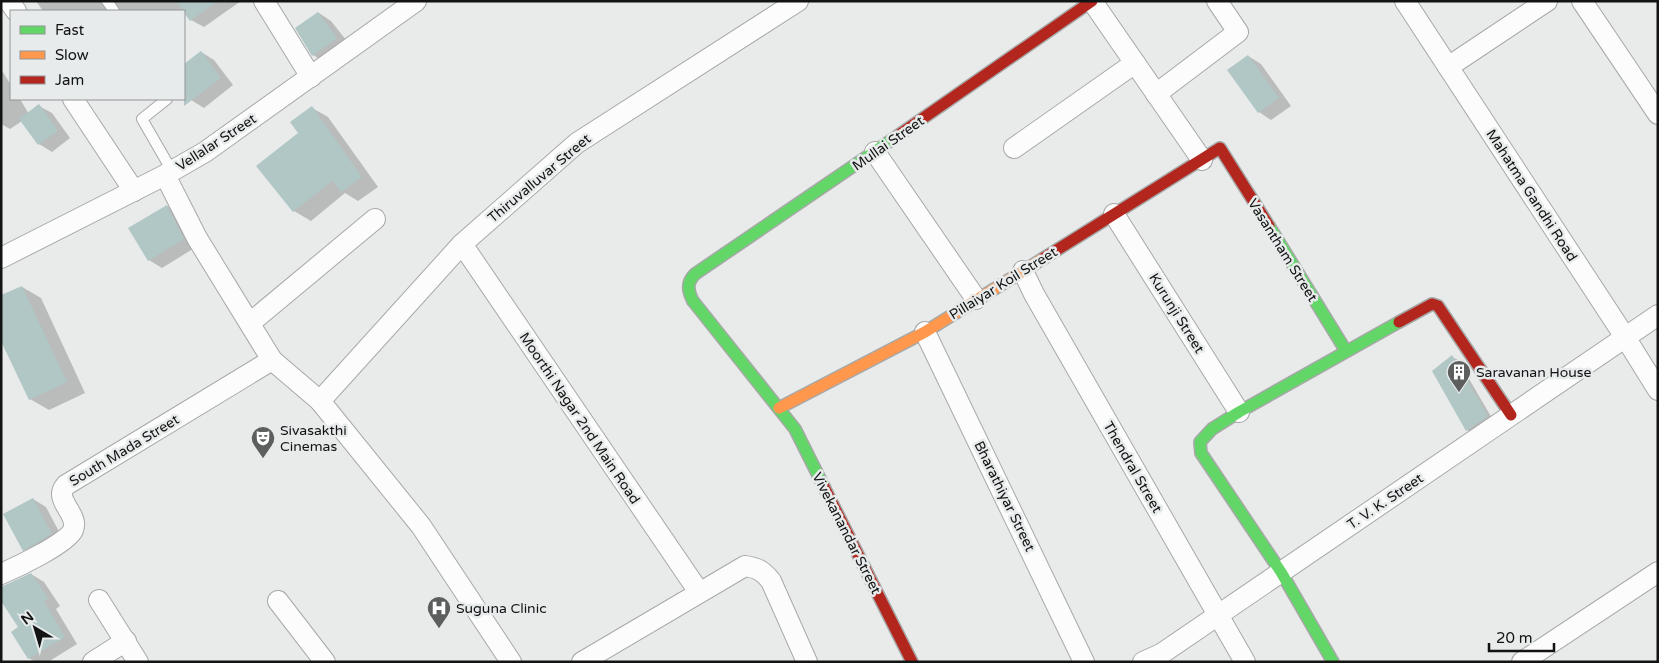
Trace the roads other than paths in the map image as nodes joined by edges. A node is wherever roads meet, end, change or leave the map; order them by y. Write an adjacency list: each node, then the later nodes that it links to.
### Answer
1 (264, 1): 11 (street)
2 (416, 1): 11 (street, Vellalar Street)
3 (798, 1): 24 (street, Thiruvalluvar Street)
4 (1092, 1): 9 (street); 18 (street, Mullai Street)
5 (1217, 1): 12 (street)
6 (1406, 1): 10 (street, Mahatma Gandhi Road)
7 (1548, 1): 10 (street)
8 (1582, 1): 15 (street)
9 (1135, 63): 12 (street); 16 (street)
10 (1448, 67): 32 (street, Mahatma Gandhi Road)
11 (311, 77): 20 (street, Vellalar Street)
12 (1156, 94): 19 (street)
13 (74, 100): 21 (street)
14 (166, 100): 20 (lane)
15 (1658, 114)
16 (1014, 148)
17 (1220, 148): 19 (street, Pillaiyar Koil Street); 33 (street, Vasantham Street)
18 (875, 152): 27 (street, Mullai Street); 28 (street)
19 (1202, 160): 22 (street, Pillaiyar Koil Street)
20 (169, 173): 21 (street, Vellalar Street); 30 (street)
21 (134, 191): 25 (street, Vellalar Street)
22 (1114, 214): 26 (street, Pillaiyar Koil Street); 38 (street, Kurunji Street)
23 (375, 219): 30 (street)
24 (462, 244): 36 (street, Thiruvalluvar Street); 43 (street, Moorthi Nagar 2nd Main Road)
25 (1, 258)
26 (1022, 271): 28 (street, Pillaiyar Koil Street); 46 (street, Thendral Street)
27 (687, 285): 37 (street, Vivekanandar Street)
28 (976, 299): 31 (street, Pillaiyar Koil Street)
29 (1658, 315): 32 (street, T. V. K. Street)
30 (250, 323): 34 (street)
31 (925, 332): 37 (street, Pillaiyar Koil Street); 55 (street, Bharathiyar Street)
32 (1625, 337): 35 (street, Mahatma Gandhi Road); 39 (street, T. V. K. Street)
33 (1346, 351): 38 (street); 39 (street)
34 (272, 360): 36 (street); 42 (street, South Mada Street)
35 (1658, 390)
36 (320, 401): 51 (street)
37 (779, 408): 54 (street, Vivekanandar Street)
38 (1239, 412): 40 (street)
39 (1511, 415): 40 (street, T. V. K. Street)
40 (1281, 572): 46 (street, T. V. K. Street); 58 (street)
41 (1658, 572): 59 (street)
42 (1, 574)
43 (699, 592): 52 (street); 53 (street)
44 (99, 600): 47 (street)
45 (278, 600): 50 (street)
46 (1218, 615): 56 (street, T. V. K. Street); 57 (street, Thendral Street)
47 (126, 641): 48 (street); 49 (street)
48 (93, 662)
49 (138, 662)
50 (326, 662)
51 (511, 662)
52 (582, 662)
53 (807, 662)
54 (912, 662)
55 (1084, 662)
56 (1143, 662)
57 (1245, 662)
58 (1333, 662)
59 (1522, 662)

